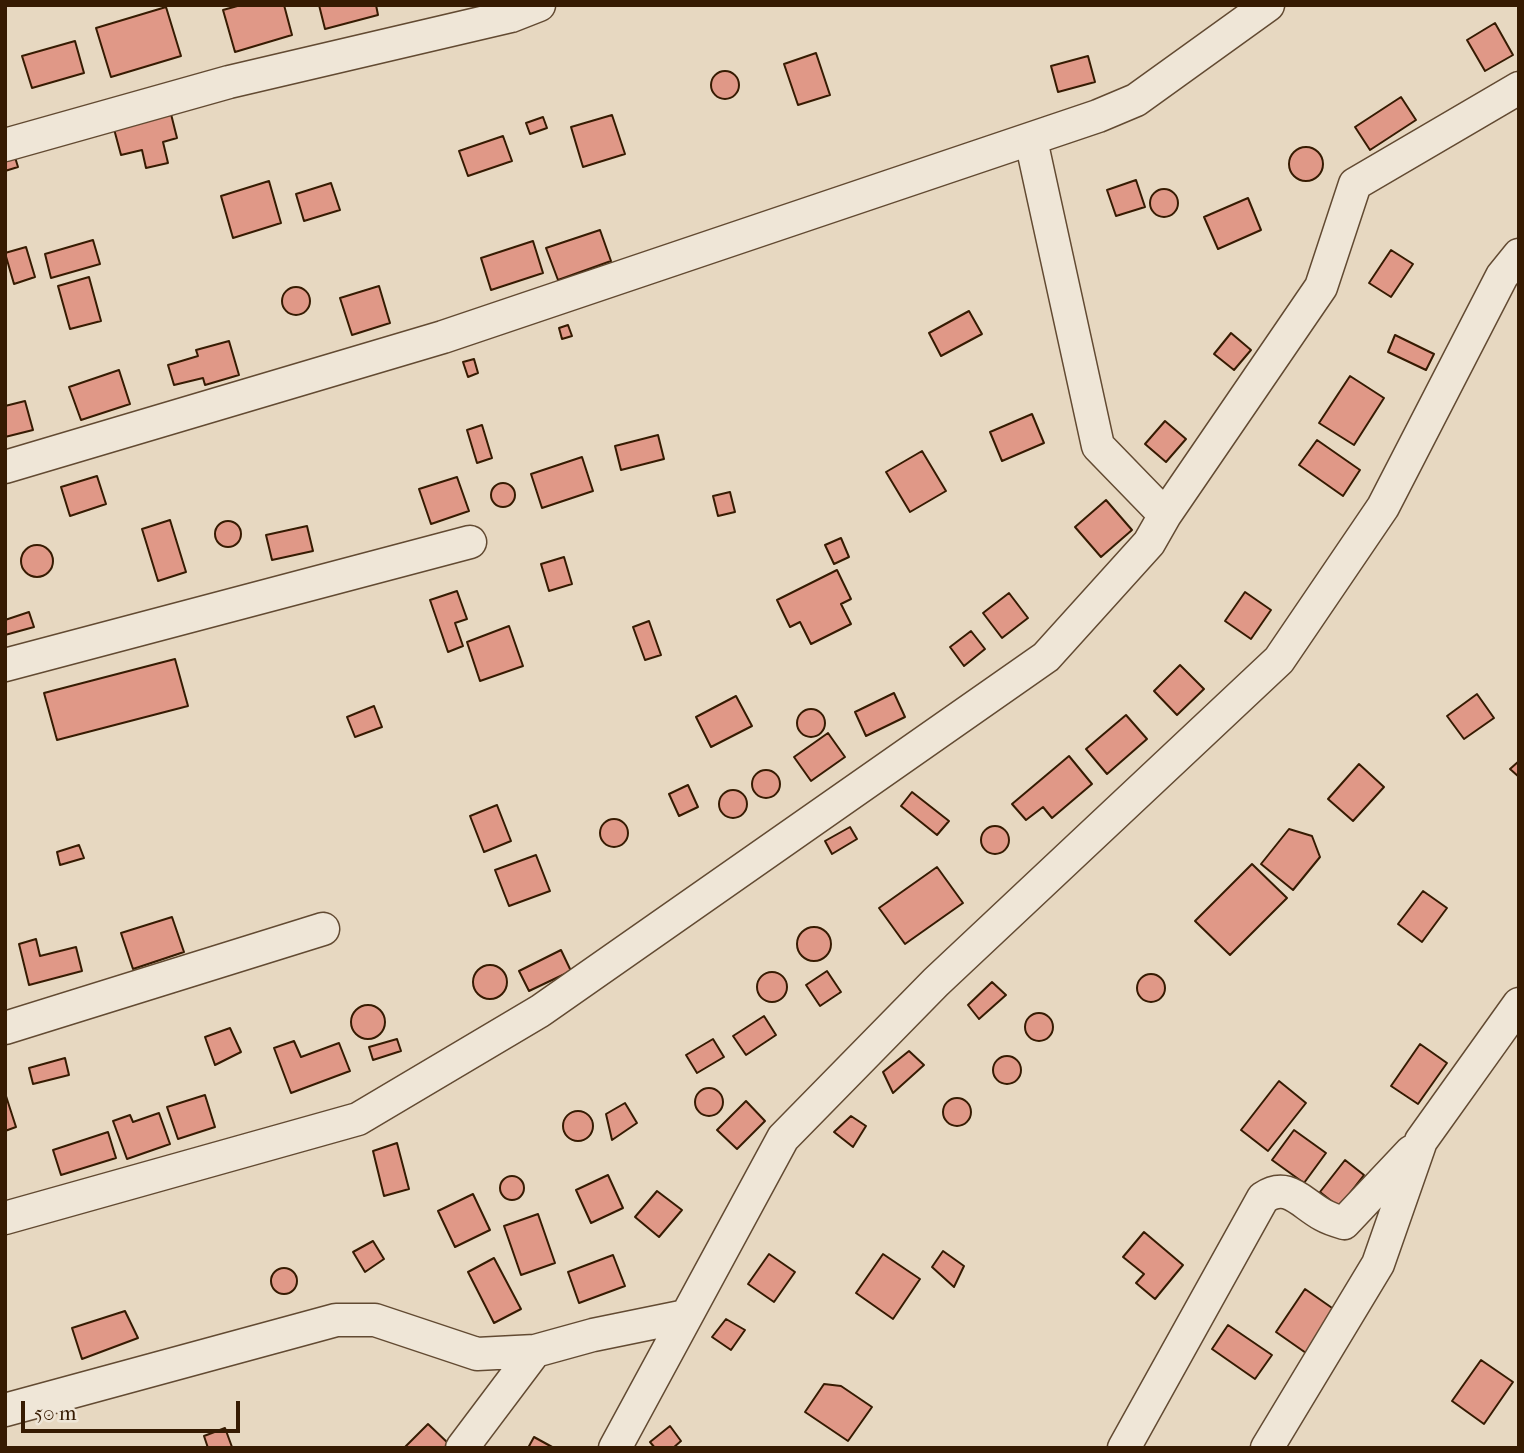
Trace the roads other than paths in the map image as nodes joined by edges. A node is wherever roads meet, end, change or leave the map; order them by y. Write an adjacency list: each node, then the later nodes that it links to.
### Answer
1 (539, 5): 5 (street)
2 (1268, 5): 4 (street)
3 (1519, 88): 8 (street)
4 (1031, 140): 7 (street); 8 (street)
5 (5, 145)
6 (1519, 255): 16 (street)
7 (5, 467)
8 (1165, 515): 15 (street)
9 (470, 542): 10 (street)
10 (5, 665)
11 (323, 929): 13 (street)
12 (1519, 1004): 14 (street)
13 (5, 1028)
14 (1421, 1141): 21 (street); 22 (street)
15 (5, 1217)
16 (686, 1316): 17 (street); 20 (street)
17 (535, 1352): 18 (street); 19 (street)
18 (5, 1410)
19 (462, 1448)
20 (615, 1448)
21 (1124, 1448)
22 (1267, 1448)

